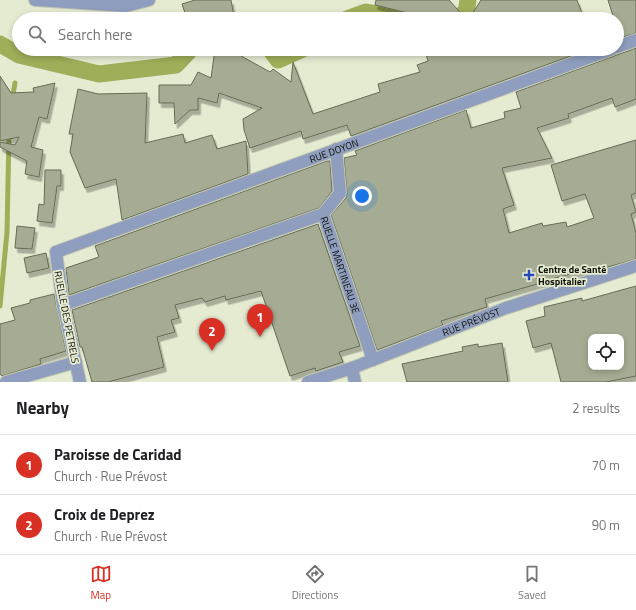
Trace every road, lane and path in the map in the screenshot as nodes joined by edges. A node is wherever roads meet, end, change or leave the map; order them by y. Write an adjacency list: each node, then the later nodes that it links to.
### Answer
1 (35, 0): 2 (street)
2 (149, 0)
3 (636, 40): 4 (street)
4 (624, 44)
5 (593, 56): 6 (street, RUE DOYON)
6 (336, 149): 7 (street, RUELLE MARTINEAU 3E); 8 (street, RUE DOYON)
7 (323, 214): 10 (street); 11 (street, RUELLE MARTINEAU 3E)
8 (56, 252): 10 (street, RUELLE DES PETRELS)
9 (636, 266): 11 (street, RUE PRÉVOST)
10 (63, 305): 12 (street, RUELLE DES PETRELS)
11 (373, 360): 13 (street, RUE PRÉVOST)
12 (76, 362): 14 (street); 15 (street, RUELLE DES PETRELS)
13 (352, 368): 16 (street, RUE PRÉVOST); 17 (street)
14 (6, 382)
15 (80, 382)
16 (308, 382)
17 (355, 382)

